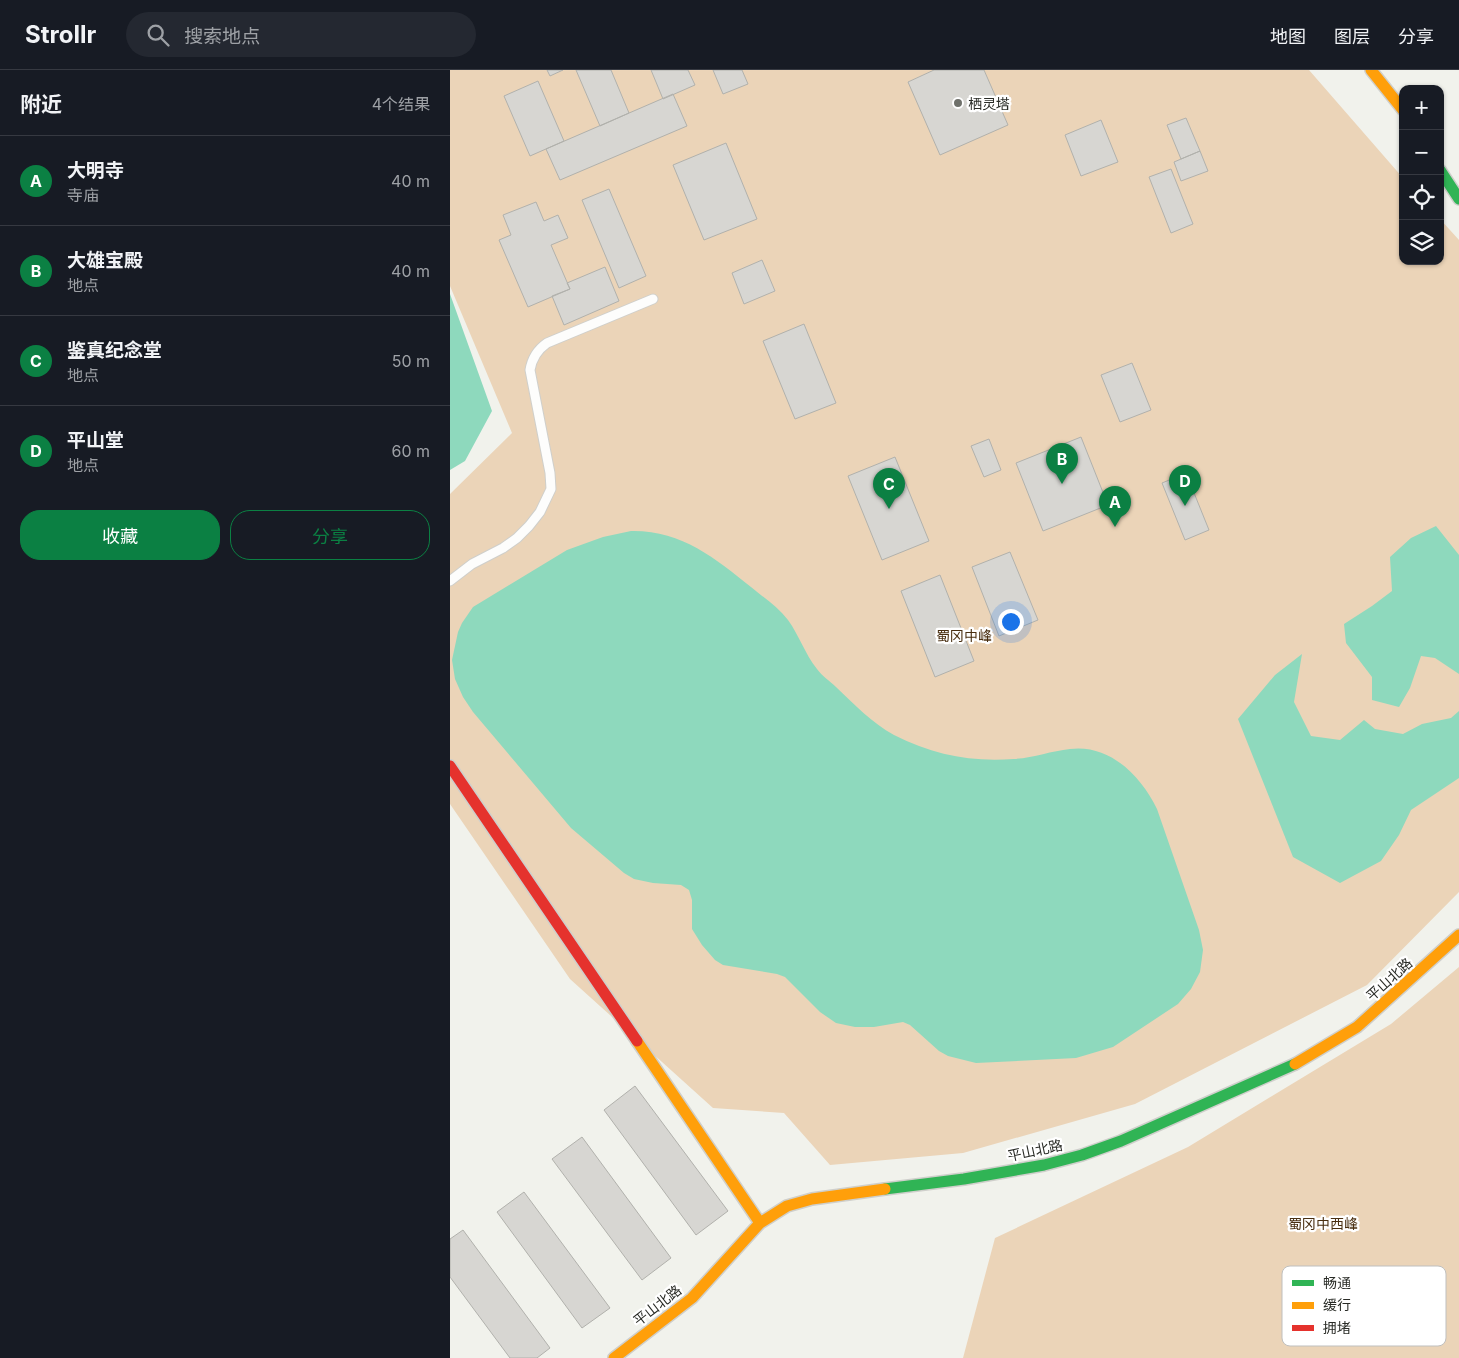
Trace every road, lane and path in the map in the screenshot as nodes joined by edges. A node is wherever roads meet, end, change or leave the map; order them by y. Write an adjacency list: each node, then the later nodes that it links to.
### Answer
1 (1371, 70): 2 (street)
2 (1399, 105)
3 (1443, 175): 4 (street)
4 (1459, 199)
5 (653, 299): 6 (lane)
6 (450, 581)
7 (450, 766): 9 (street)
8 (1459, 935): 9 (street, 平山北路)
9 (760, 1223): 10 (street, 平山北路)
10 (614, 1358)

